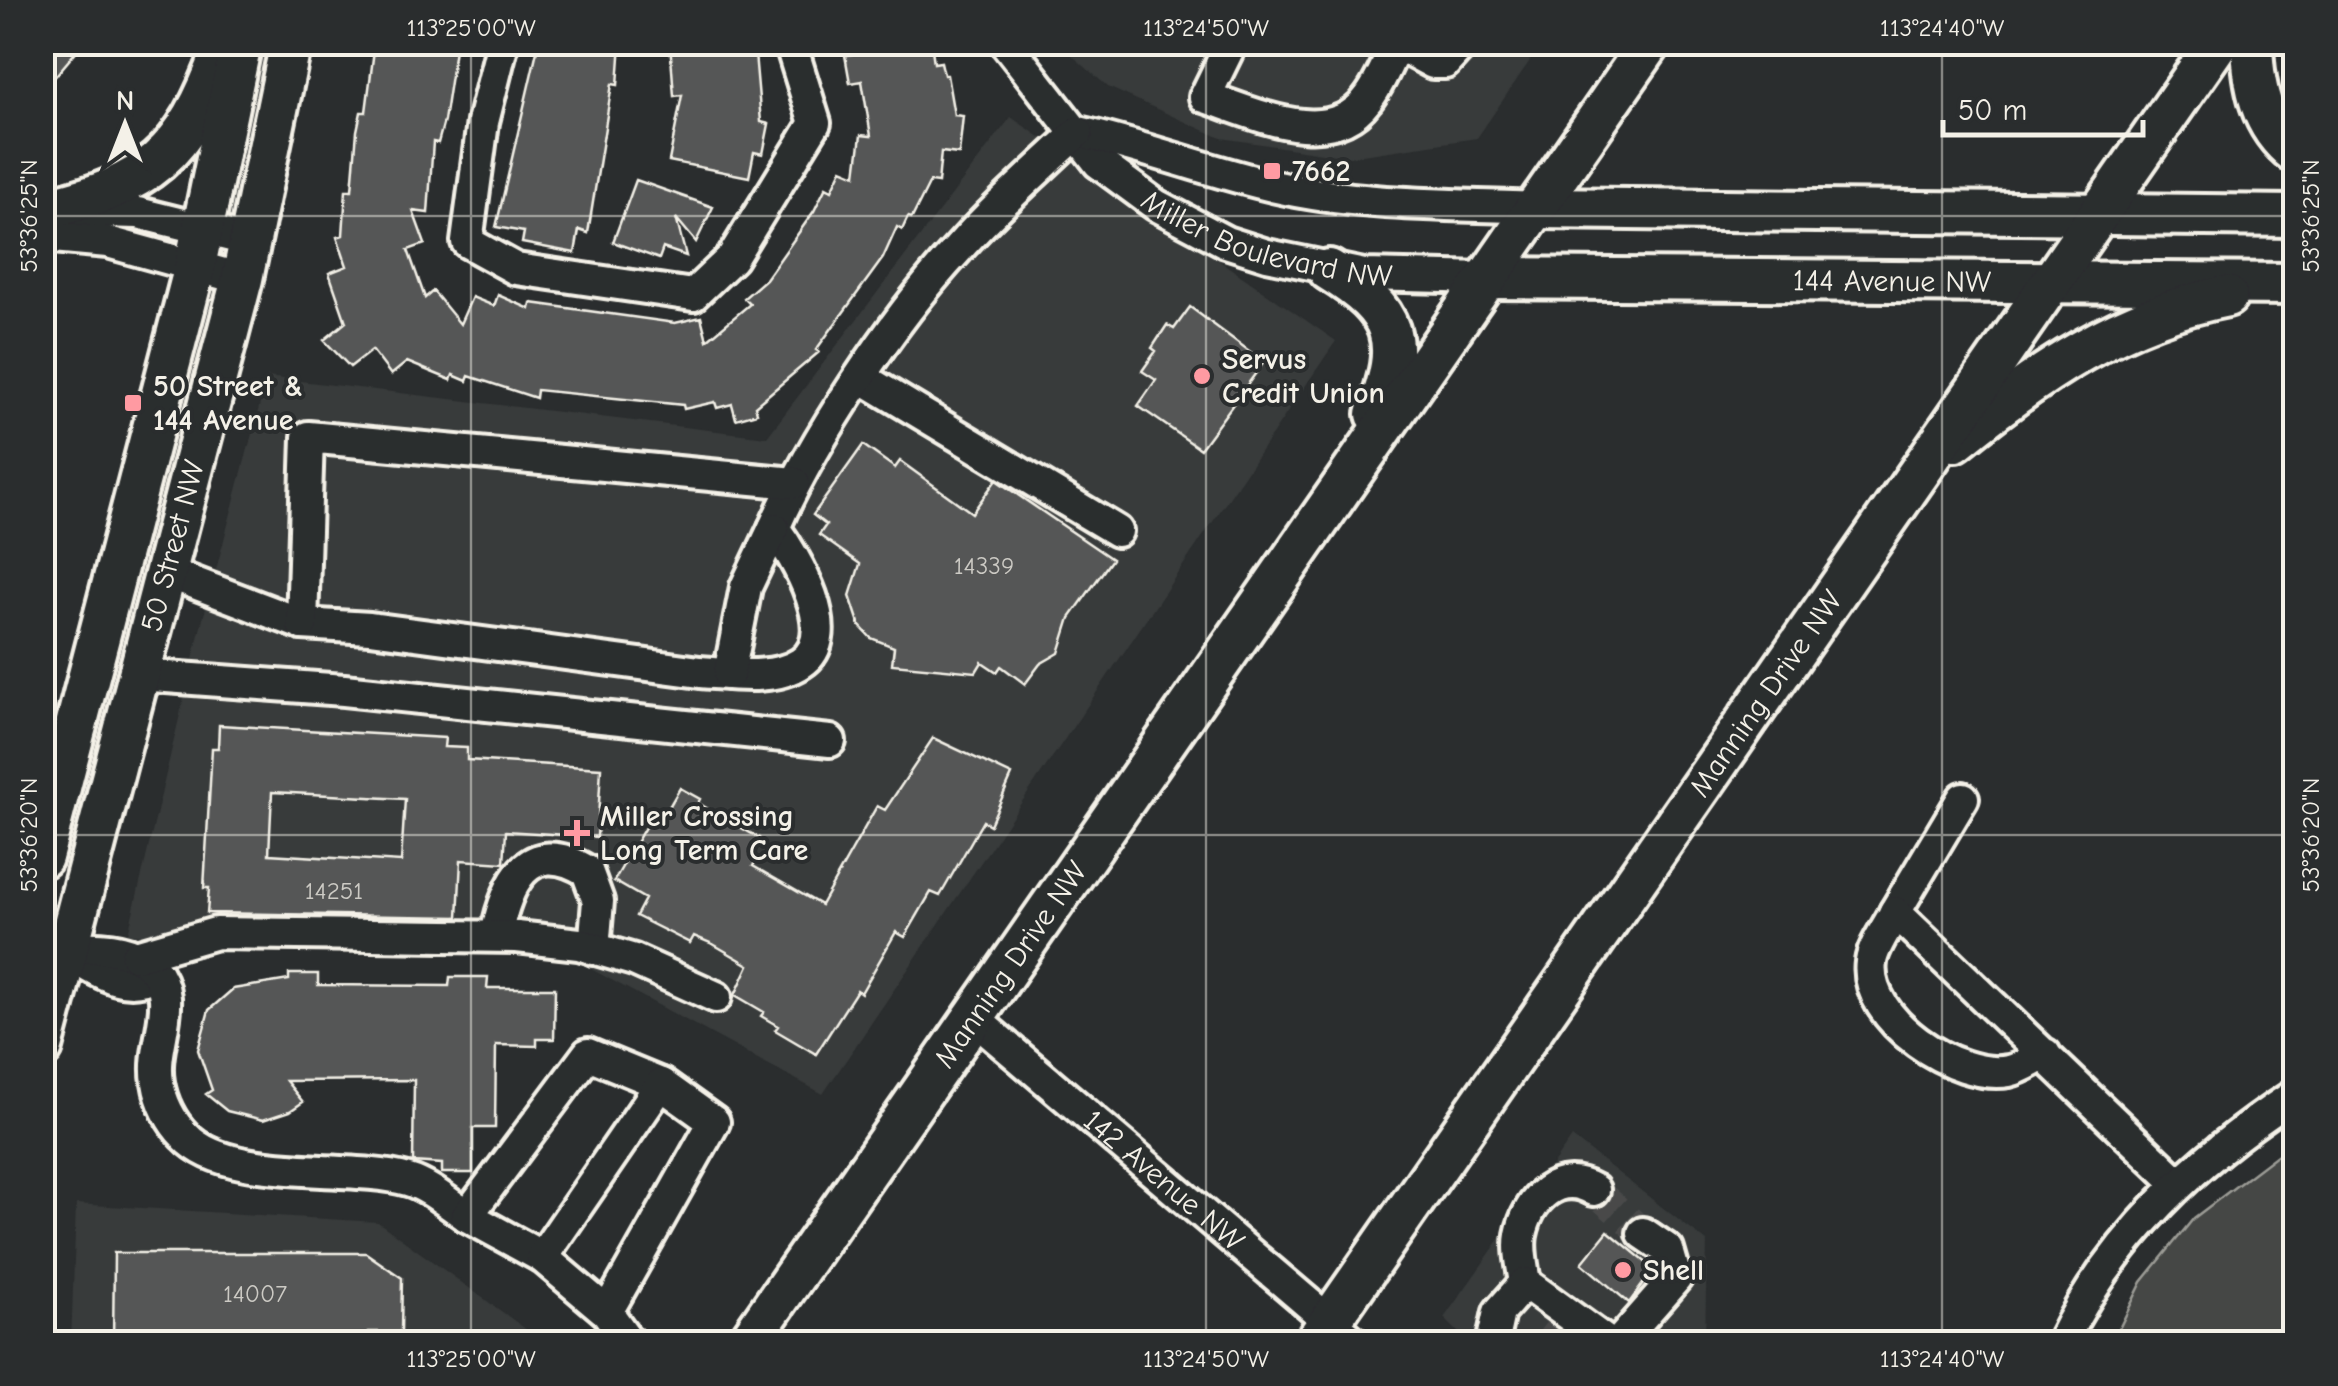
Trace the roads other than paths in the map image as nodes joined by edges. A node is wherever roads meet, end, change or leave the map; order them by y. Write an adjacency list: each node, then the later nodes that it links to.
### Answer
1 (226, 42): 16 (main road)
2 (242, 42): 20 (main road, 50 Street NW)
3 (291, 42): 21 (main road, 50 Street NW)
4 (503, 42): 5 (street)
5 (790, 42)
6 (1005, 42): 13 (street, Miller Boulevard NW)
7 (1232, 42): 12 (street)
8 (1464, 42): 12 (street)
9 (1651, 42): 15 (main road, Manning Drive NW)
10 (2218, 42): 17 (main road, Manning Drive NW)
11 (2252, 42): 14 (main road)
12 (1395, 43)
13 (1078, 132): 15 (street, Miller Boulevard NW); 22 (street, Miller Boulevard NW); 26 (street)
14 (2296, 153)
15 (1537, 208): 17 (main road); 23 (main road, Manning Drive NW)
16 (42, 211): 20 (street)
17 (2096, 216): 18 (main road); 24 (main road, Manning Drive NW)
18 (2296, 216)
19 (42, 236): 20 (street)
20 (199, 247): 21 (street); 38 (main road, 50 Street NW)
21 (247, 260): 32 (main road, 50 Street NW)
22 (1329, 270): 23 (street, Miller Boulevard NW); 27 (main road)
23 (1487, 278): 24 (main road, 144 Avenue NW); 27 (main road, Manning Drive NW)
24 (2048, 282): 25 (main road, 144 Avenue NW); 28 (main road, Manning Drive NW)
25 (2290, 284): 28 (main road)
26 (862, 378): 29 (street); 31 (street)
27 (1361, 458): 45 (main road, Manning Drive NW)
28 (1918, 471): 58 (main road, Manning Drive NW)
29 (794, 483): 30 (street); 33 (street)
30 (774, 528): 34 (street); 34 (street)
31 (1116, 531)
32 (166, 572): 33 (street); 35 (main road, 50 Street NW)
33 (302, 624): 34 (street)
34 (730, 674)
35 (140, 675): 36 (street); 41 (main road, 50 Street NW)
36 (830, 742)
37 (1963, 798): 39 (street)
38 (42, 858)
39 (1895, 912): 47 (street); 47 (street)
40 (496, 936): 42 (street); 42 (street); 43 (street)
41 (55, 946): 43 (street); 46 (main road, 50 Street NW)
42 (594, 948): 44 (street)
43 (146, 965): 52 (street)
44 (716, 996)
45 (972, 1017): 58 (street, 142 Avenue NW); 60 (main road, Manning Drive NW)
46 (42, 1048)
47 (2045, 1054): 50 (street)
48 (661, 1084): 52 (street); 54 (street); 56 (street)
49 (2296, 1094): 50 (street)
50 (2179, 1184): 62 (street)
51 (1594, 1190): 55 (street)
52 (467, 1216): 54 (street)
53 (1643, 1234): 57 (street)
54 (542, 1258): 56 (street)
55 (1525, 1283): 57 (street); 61 (street)
56 (606, 1312): 59 (street)
57 (1590, 1334)
58 (1333, 1336)
59 (630, 1344)
60 (747, 1344)
61 (1492, 1344)
62 (2061, 1344)

